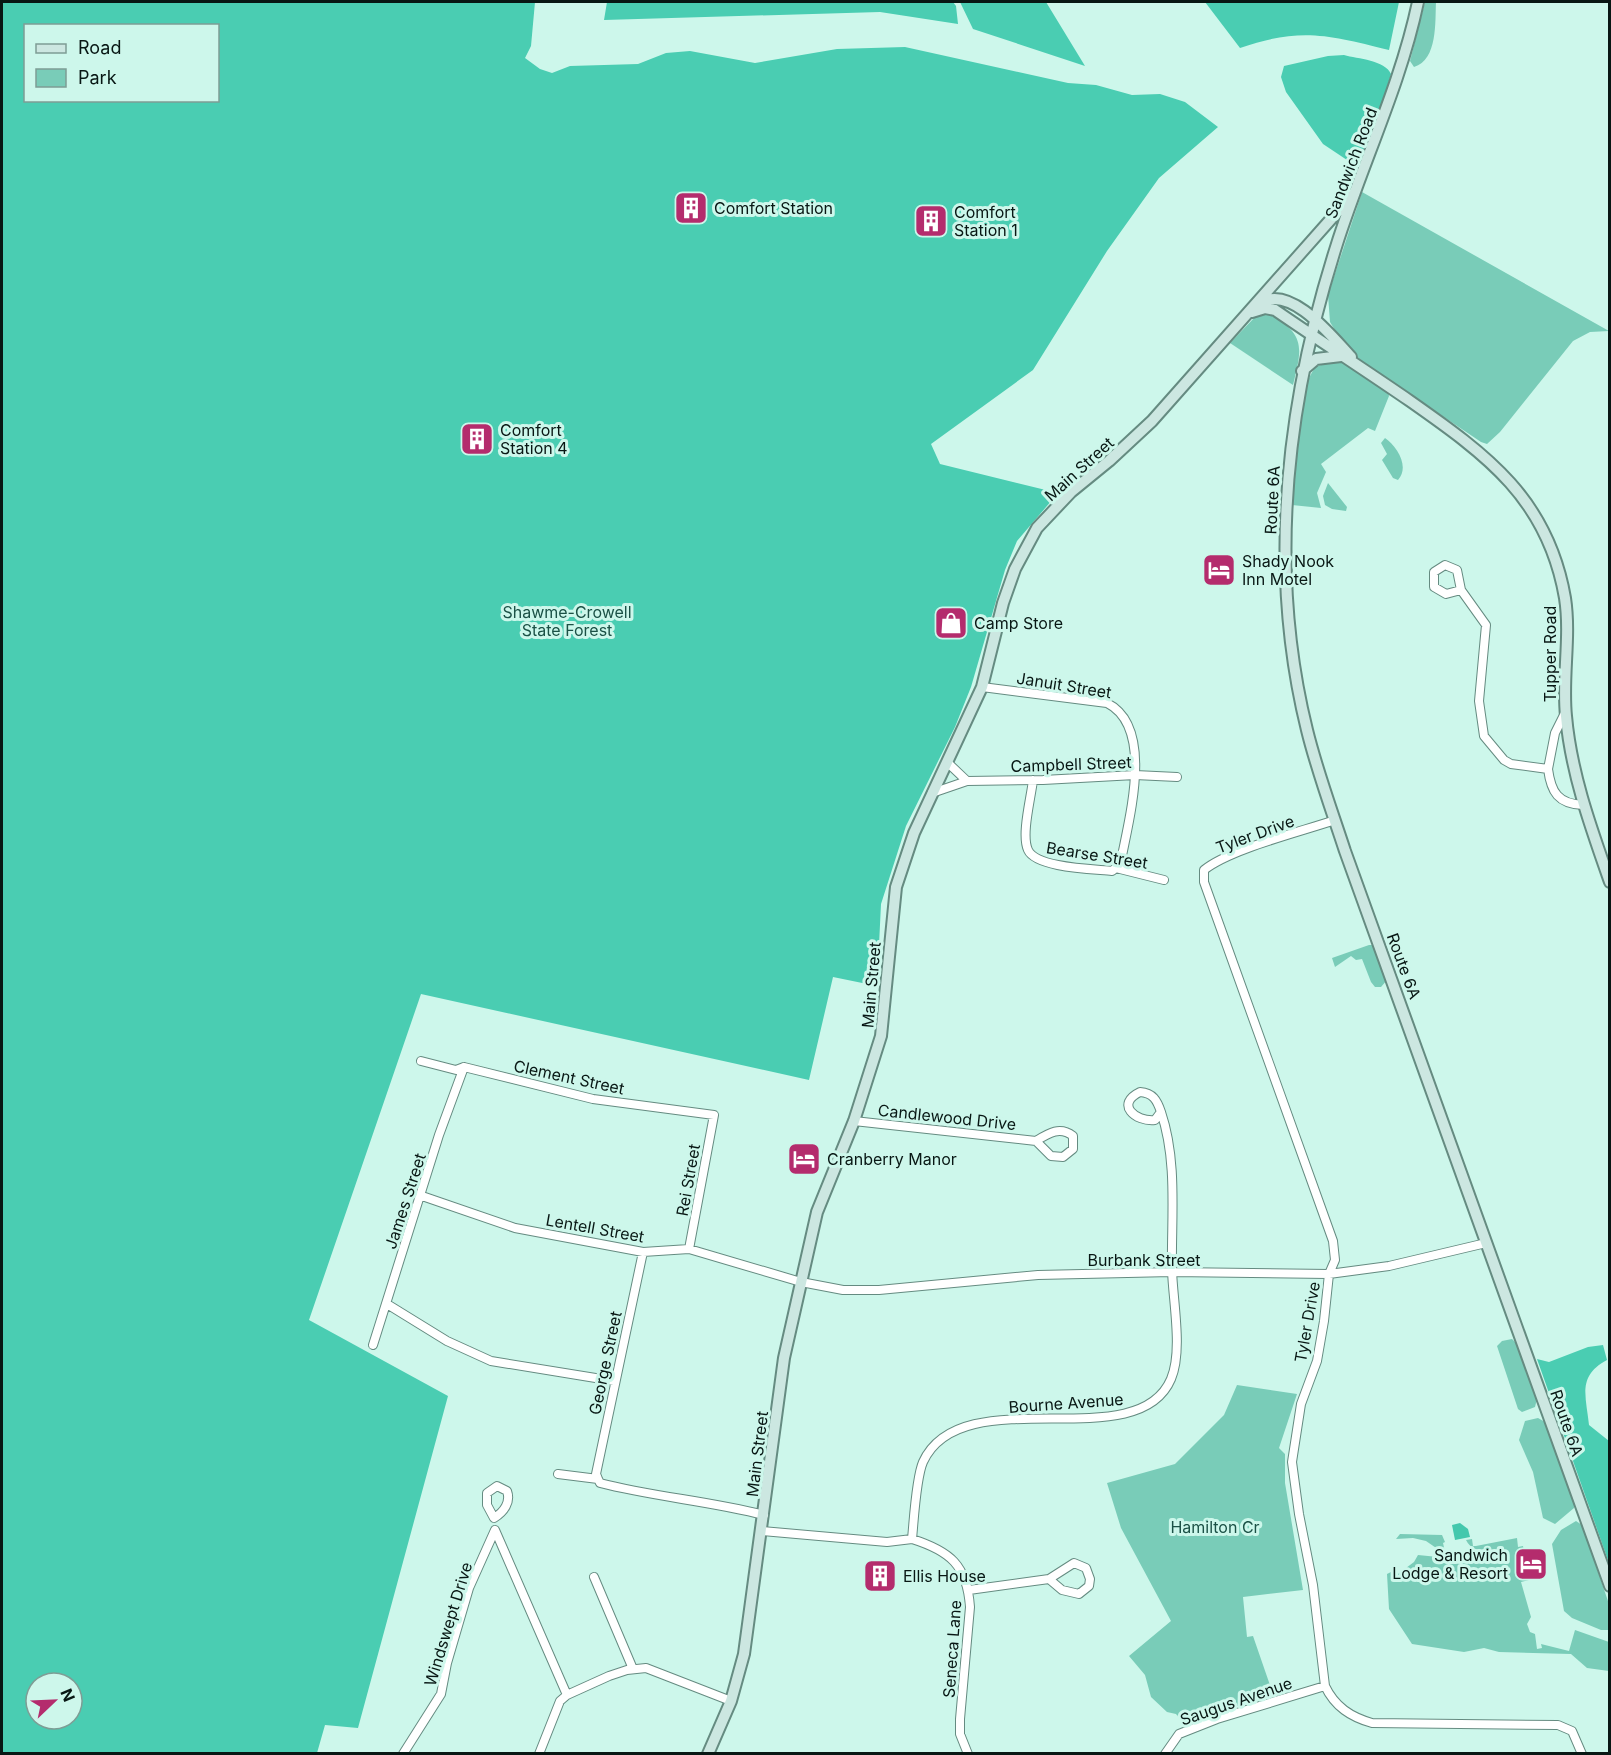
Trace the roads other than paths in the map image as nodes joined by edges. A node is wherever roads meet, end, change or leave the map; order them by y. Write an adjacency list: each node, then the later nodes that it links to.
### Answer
1 (1418, 2): 2 (main road, Sandwich Road)
2 (1355, 192): 3 (main road, Main Street); 4 (main road, Sandwich Road)
3 (1255, 308): 4 (main road); 5 (main road); 10 (main road, Main Street)
4 (1315, 318): 5 (main road, Sandwich Road); 7 (main road, Tupper Road)
5 (1310, 335): 6 (main road, Tupper Road); 8 (main road, Route 6A)
6 (1341, 356): 7 (main road, Tupper Road); 8 (main road)
7 (1358, 366): 11 (main road, Tupper Road)
8 (1302, 371): 20 (main road, Route 6A)
9 (1461, 590): 13 (street)
10 (982, 687): 12 (main road, Main Street); 14 (street, Januit Street)
11 (1565, 713): 13 (street); 19 (main road, Tupper Road)
12 (947, 762): 17 (street); 18 (main road, Main Street)
13 (1548, 769): 19 (street)
14 (1135, 775): 15 (street, Campbell Street); 16 (street, Campbell Street); 21 (street, Januit Street)
15 (1177, 777)
16 (1033, 780): 17 (street, Campbell Street); 21 (street, Bearse Street)
17 (967, 781): 18 (street, Campbell Street)
18 (932, 793): 28 (main road, Main Street)
19 (1583, 805): 23 (main road, Tupper Road)
20 (1335, 820): 31 (main road, Route 6A); 35 (street, Tyler Drive)
21 (1116, 868): 22 (street, Bearse Street)
22 (1164, 880)
23 (1610, 882)
24 (422, 1061): 25 (street, Clement Street)
25 (464, 1067): 27 (street, Clement Street); 30 (street, James Street)
26 (1161, 1112): 26 (street); 34 (street, Bourne Avenue)
27 (714, 1115): 32 (street, Rei Street)
28 (854, 1121): 29 (street, Candlewood Drive); 36 (main road, Main Street)
29 (1036, 1141): 29 (street, Candlewood Drive)
30 (422, 1196): 33 (street, Lentell Street); 37 (street, James Street)
31 (1486, 1243): 35 (street, Burbank Street); 49 (main road, Route 6A)
32 (689, 1249): 33 (street, Lentell Street); 36 (street, Lentell Street)
33 (644, 1252): 39 (street, George Street)
34 (1172, 1272): 35 (street, Burbank Street); 36 (street, Burbank Street); 46 (street, Bourne Avenue)
35 (1329, 1274): 52 (street, Tyler Drive)
36 (801, 1281): 42 (main road, Main Street)
37 (387, 1304): 38 (street, James Street); 39 (street)
38 (373, 1345)
39 (614, 1381): 41 (street, George Street)
40 (558, 1474): 41 (street)
41 (598, 1479): 42 (street)
42 (764, 1515): 45 (main road, Main Street)
43 (494, 1518): 44 (street, Windswept Drive)
44 (495, 1530): 53 (street, Windswept Drive); 55 (street, Windswept Drive)
45 (762, 1531): 46 (street); 54 (main road, Main Street)
46 (912, 1539): 50 (street, Seneca Lane)
47 (594, 1577): 51 (street)
48 (1049, 1579): 48 (street); 50 (street)
49 (1610, 1586)
50 (969, 1590): 58 (street, Seneca Lane)
51 (633, 1669): 53 (street); 54 (street)
52 (1325, 1686): 59 (street, Saugus Avenue); 60 (street)
53 (567, 1695): 56 (street)
54 (731, 1701): 57 (main road, Main Street)
55 (403, 1754)
56 (538, 1754)
57 (708, 1754)
58 (968, 1754)
59 (1165, 1754)
60 (1582, 1754)

